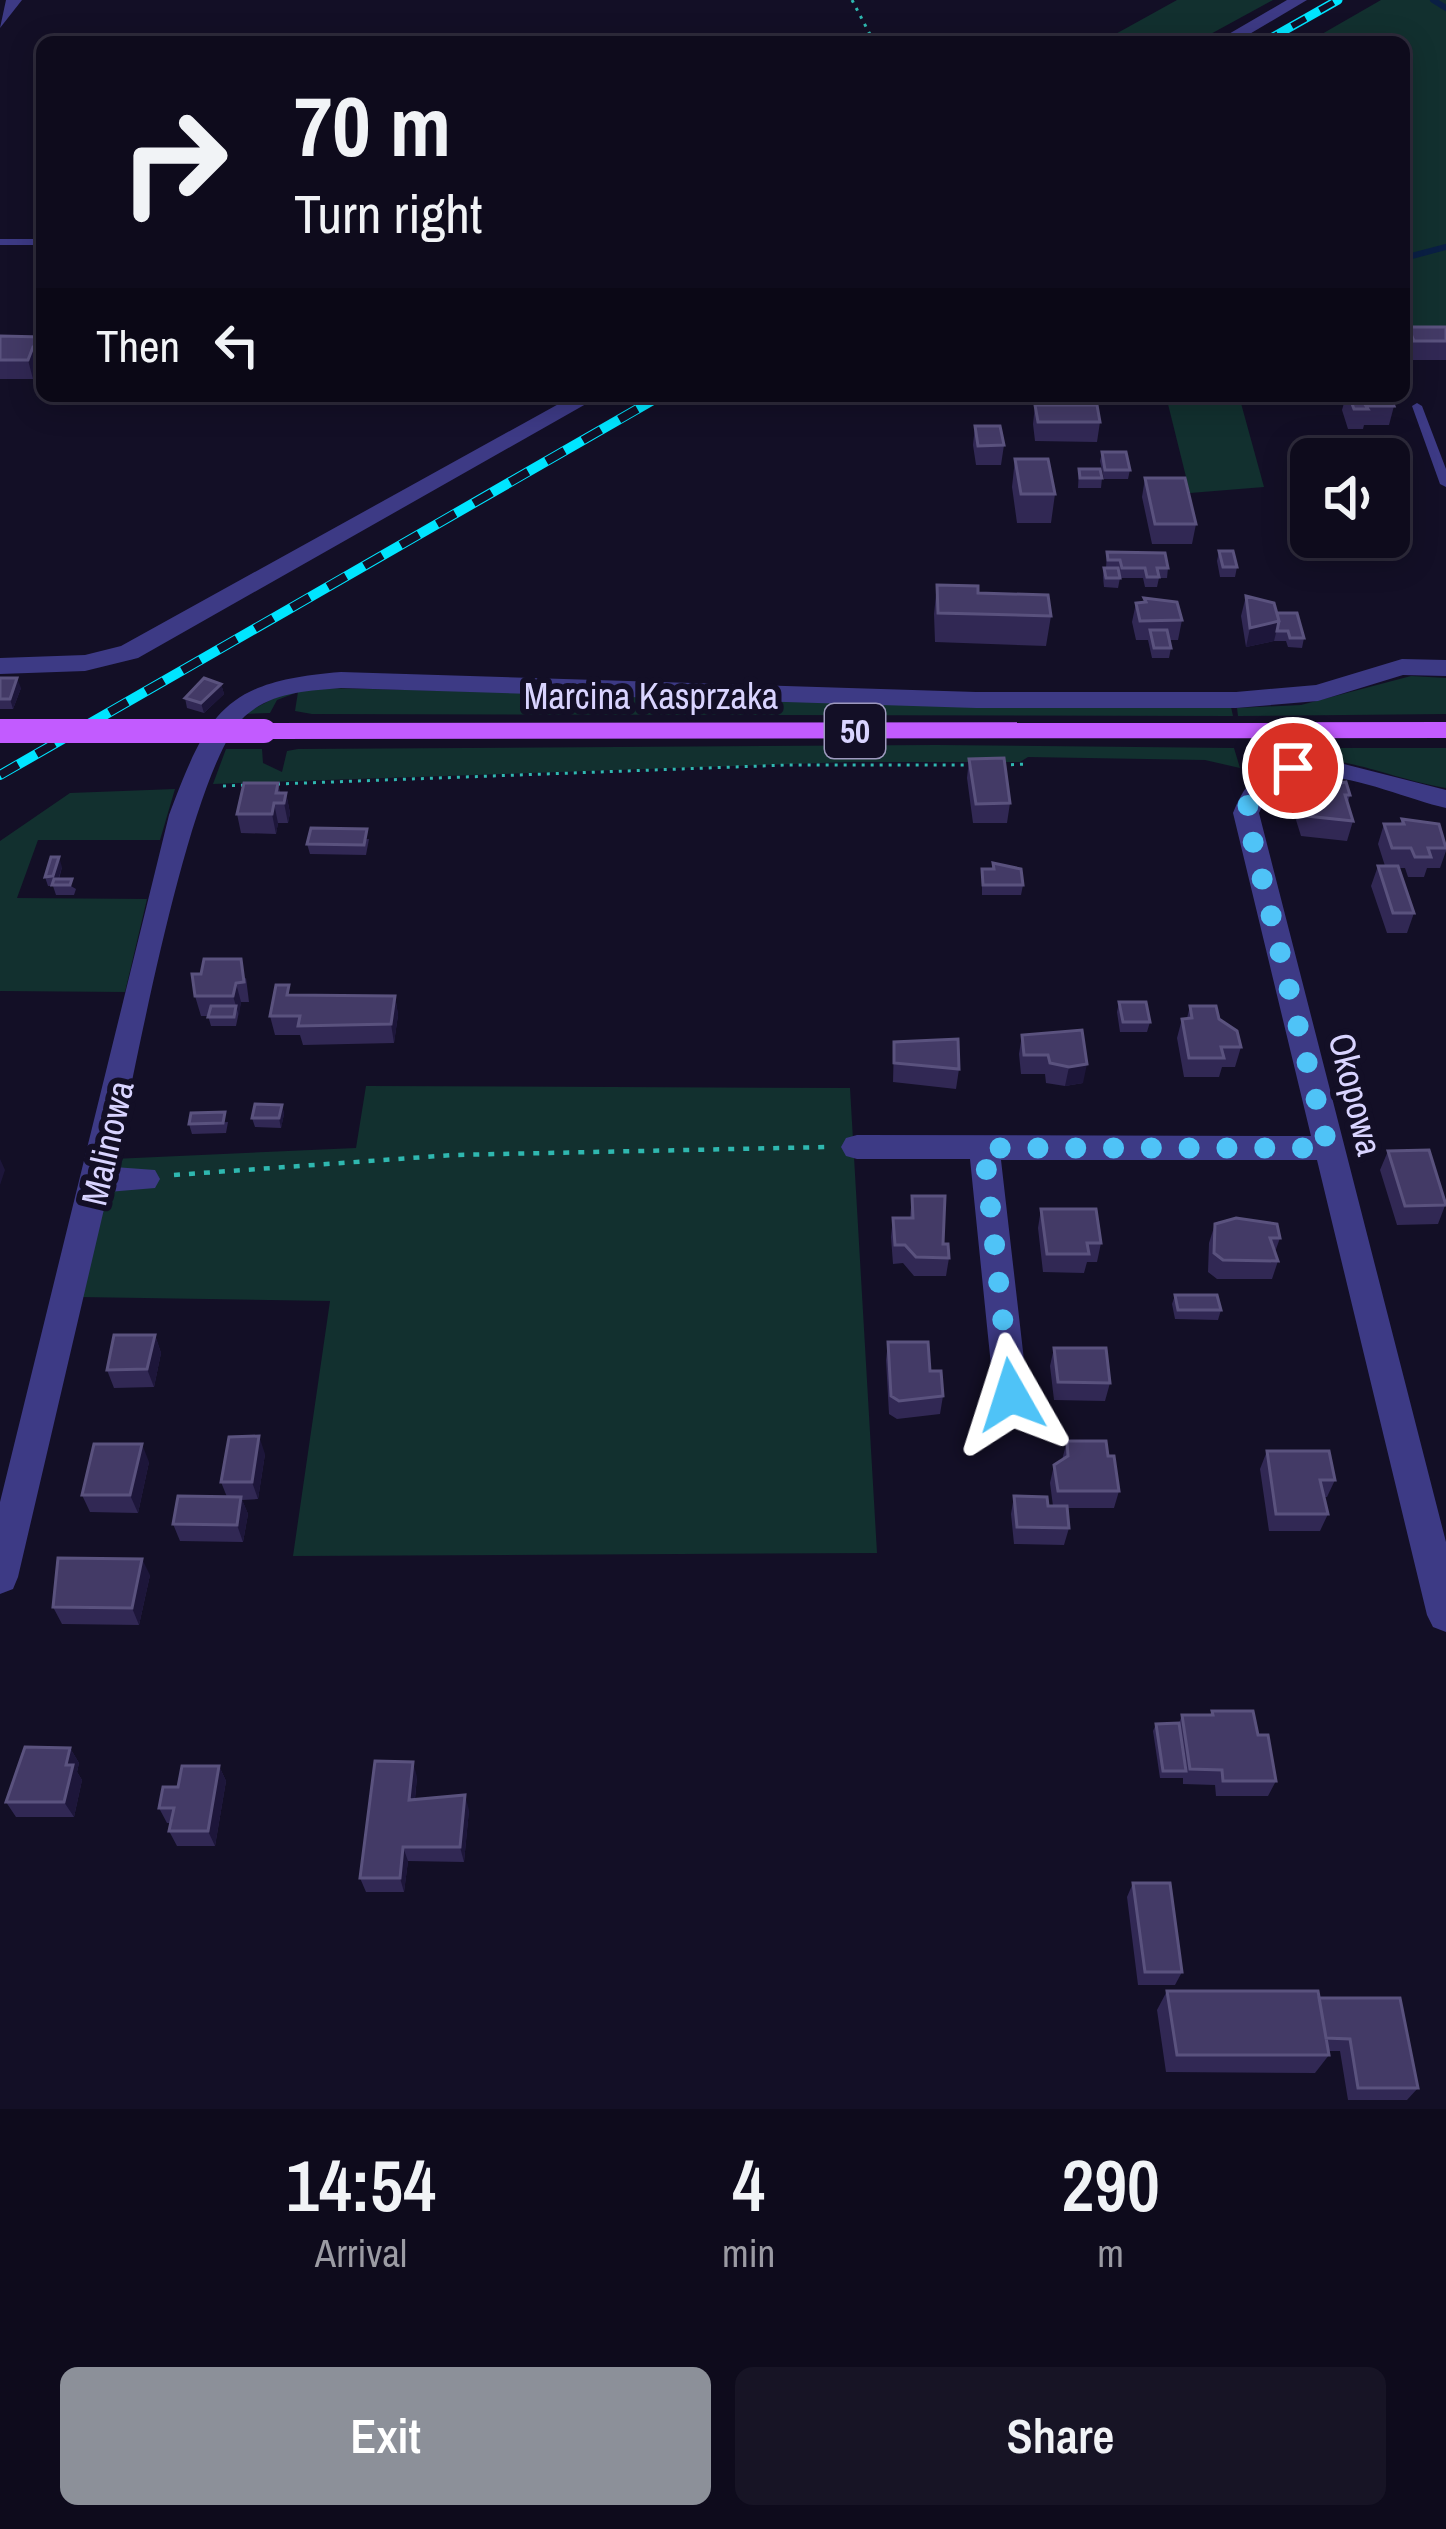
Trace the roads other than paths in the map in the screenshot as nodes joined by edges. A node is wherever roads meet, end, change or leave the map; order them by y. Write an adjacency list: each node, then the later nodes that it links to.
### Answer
1 (14, 0): 3 (street)
2 (1299, 0): 4 (street)
3 (0, 22)
4 (1235, 36)
5 (0, 242): 6 (lane)
6 (36, 242)
7 (579, 402): 10 (street)
8 (1417, 406): 9 (lane)
9 (1446, 484)
10 (0, 666)
11 (1446, 668): 12 (street, Marcina Kasprzaka)
12 (226, 715): 20 (street, Malinowa)
13 (0, 730): 14 (main road, Marcina Kasprzaka / 50, bridge)
14 (1446, 730)
15 (1446, 800): 18 (street, Okopowa)
16 (857, 1147): 17 (street)
17 (984, 1148): 18 (street); 21 (street)
18 (1328, 1148): 23 (street, Okopowa)
19 (144, 1179): 20 (street)
20 (98, 1180): 22 (street, Malinowa)
21 (1011, 1395)
22 (0, 1577)
23 (1446, 1616)

